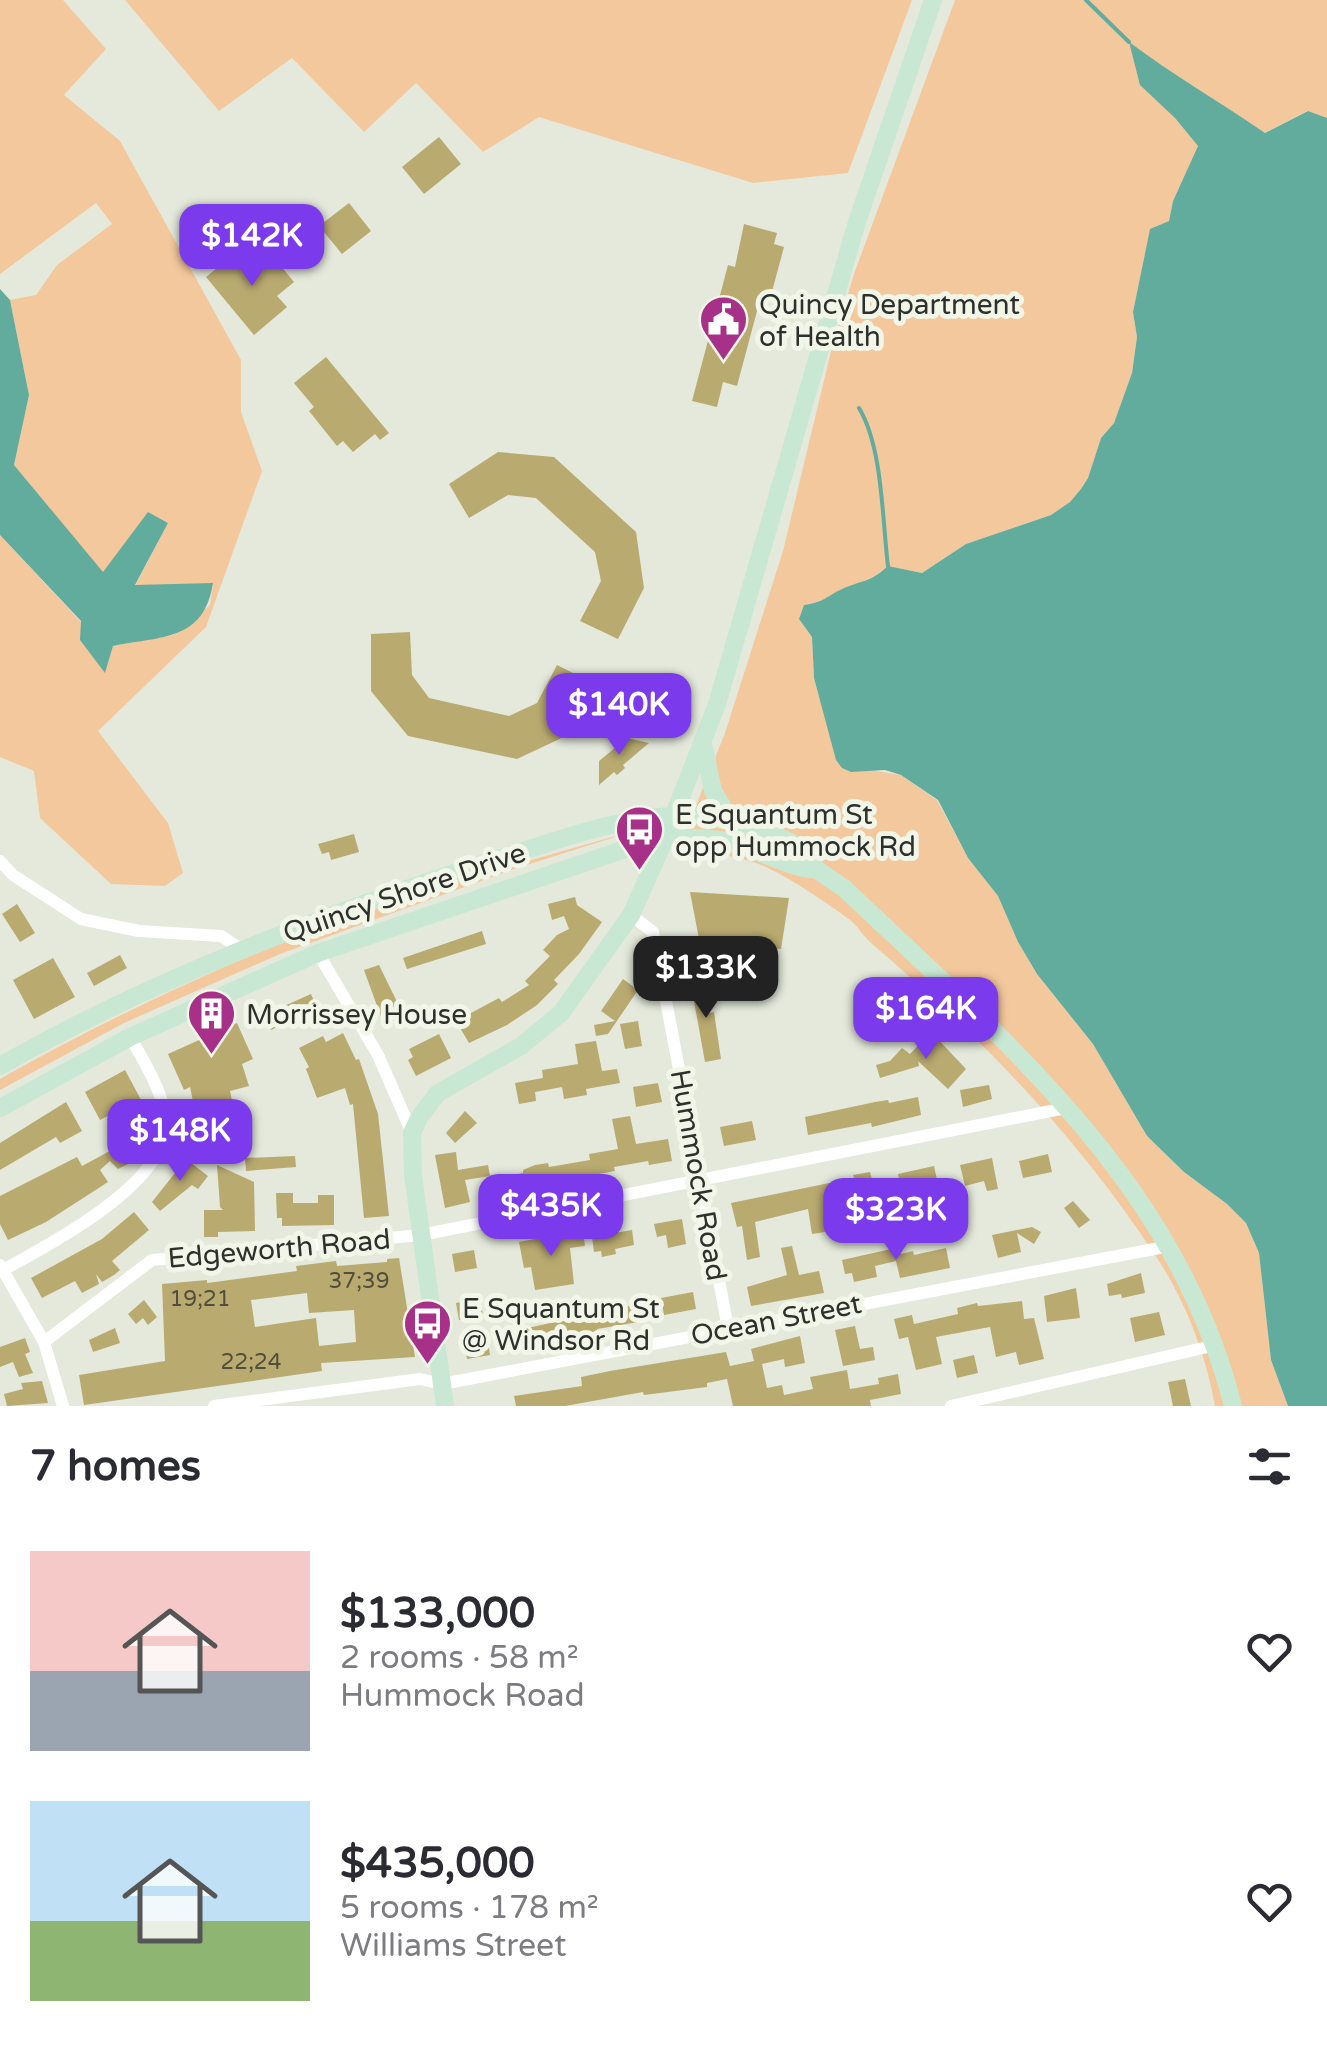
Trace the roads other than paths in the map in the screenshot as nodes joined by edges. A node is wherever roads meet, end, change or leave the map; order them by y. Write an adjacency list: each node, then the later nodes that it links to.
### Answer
1 (933, 0): 2 (main road)
2 (702, 742): 3 (main road); 4 (main road)
3 (673, 816): 4 (main road, Quincy Shore Drive); 5 (main road); 10 (main road, Quincy Shore Drive)
4 (731, 821): 7 (main road, Quincy Shore Drive)
5 (664, 841): 7 (main road, Quincy Shore Drive); 9 (main road); 11 (main road, Quincy Shore Drive)
6 (0, 861): 8 (street)
7 (816, 869): 15 (main road, Quincy Shore Drive)
8 (7, 878): 10 (street)
9 (631, 915): 16 (main road); 17 (street, Hummock Road)
10 (241, 949): 13 (main road, Quincy Shore Drive)
11 (318, 953): 12 (main road, Quincy Shore Drive); 16 (street)
12 (130, 1037): 14 (main road, Quincy Shore Drive); 20 (street)
13 (0, 1066)
14 (0, 1108)
15 (1066, 1108): 17 (street, Edgeworth Road); 19 (main road, Quincy Shore Drive)
16 (412, 1133): 18 (main road)
17 (701, 1179): 18 (street, Edgeworth Road); 21 (street, Hummock Road)
18 (421, 1235): 22 (street, Edgeworth Road); 24 (main road)
19 (1170, 1246): 21 (street, Ocean Street); 23 (main road, Quincy Shore Drive)
20 (1, 1267): 22 (street)
21 (728, 1328): 24 (street, Ocean Street)
22 (44, 1342): 25 (street)
23 (1216, 1345): 28 (street); 29 (main road, Quincy Shore Drive)
24 (442, 1384): 26 (street, Ocean Street); 27 (main road)
25 (63, 1406)
26 (214, 1406)
27 (445, 1406)
28 (950, 1406)
29 (1233, 1406)

